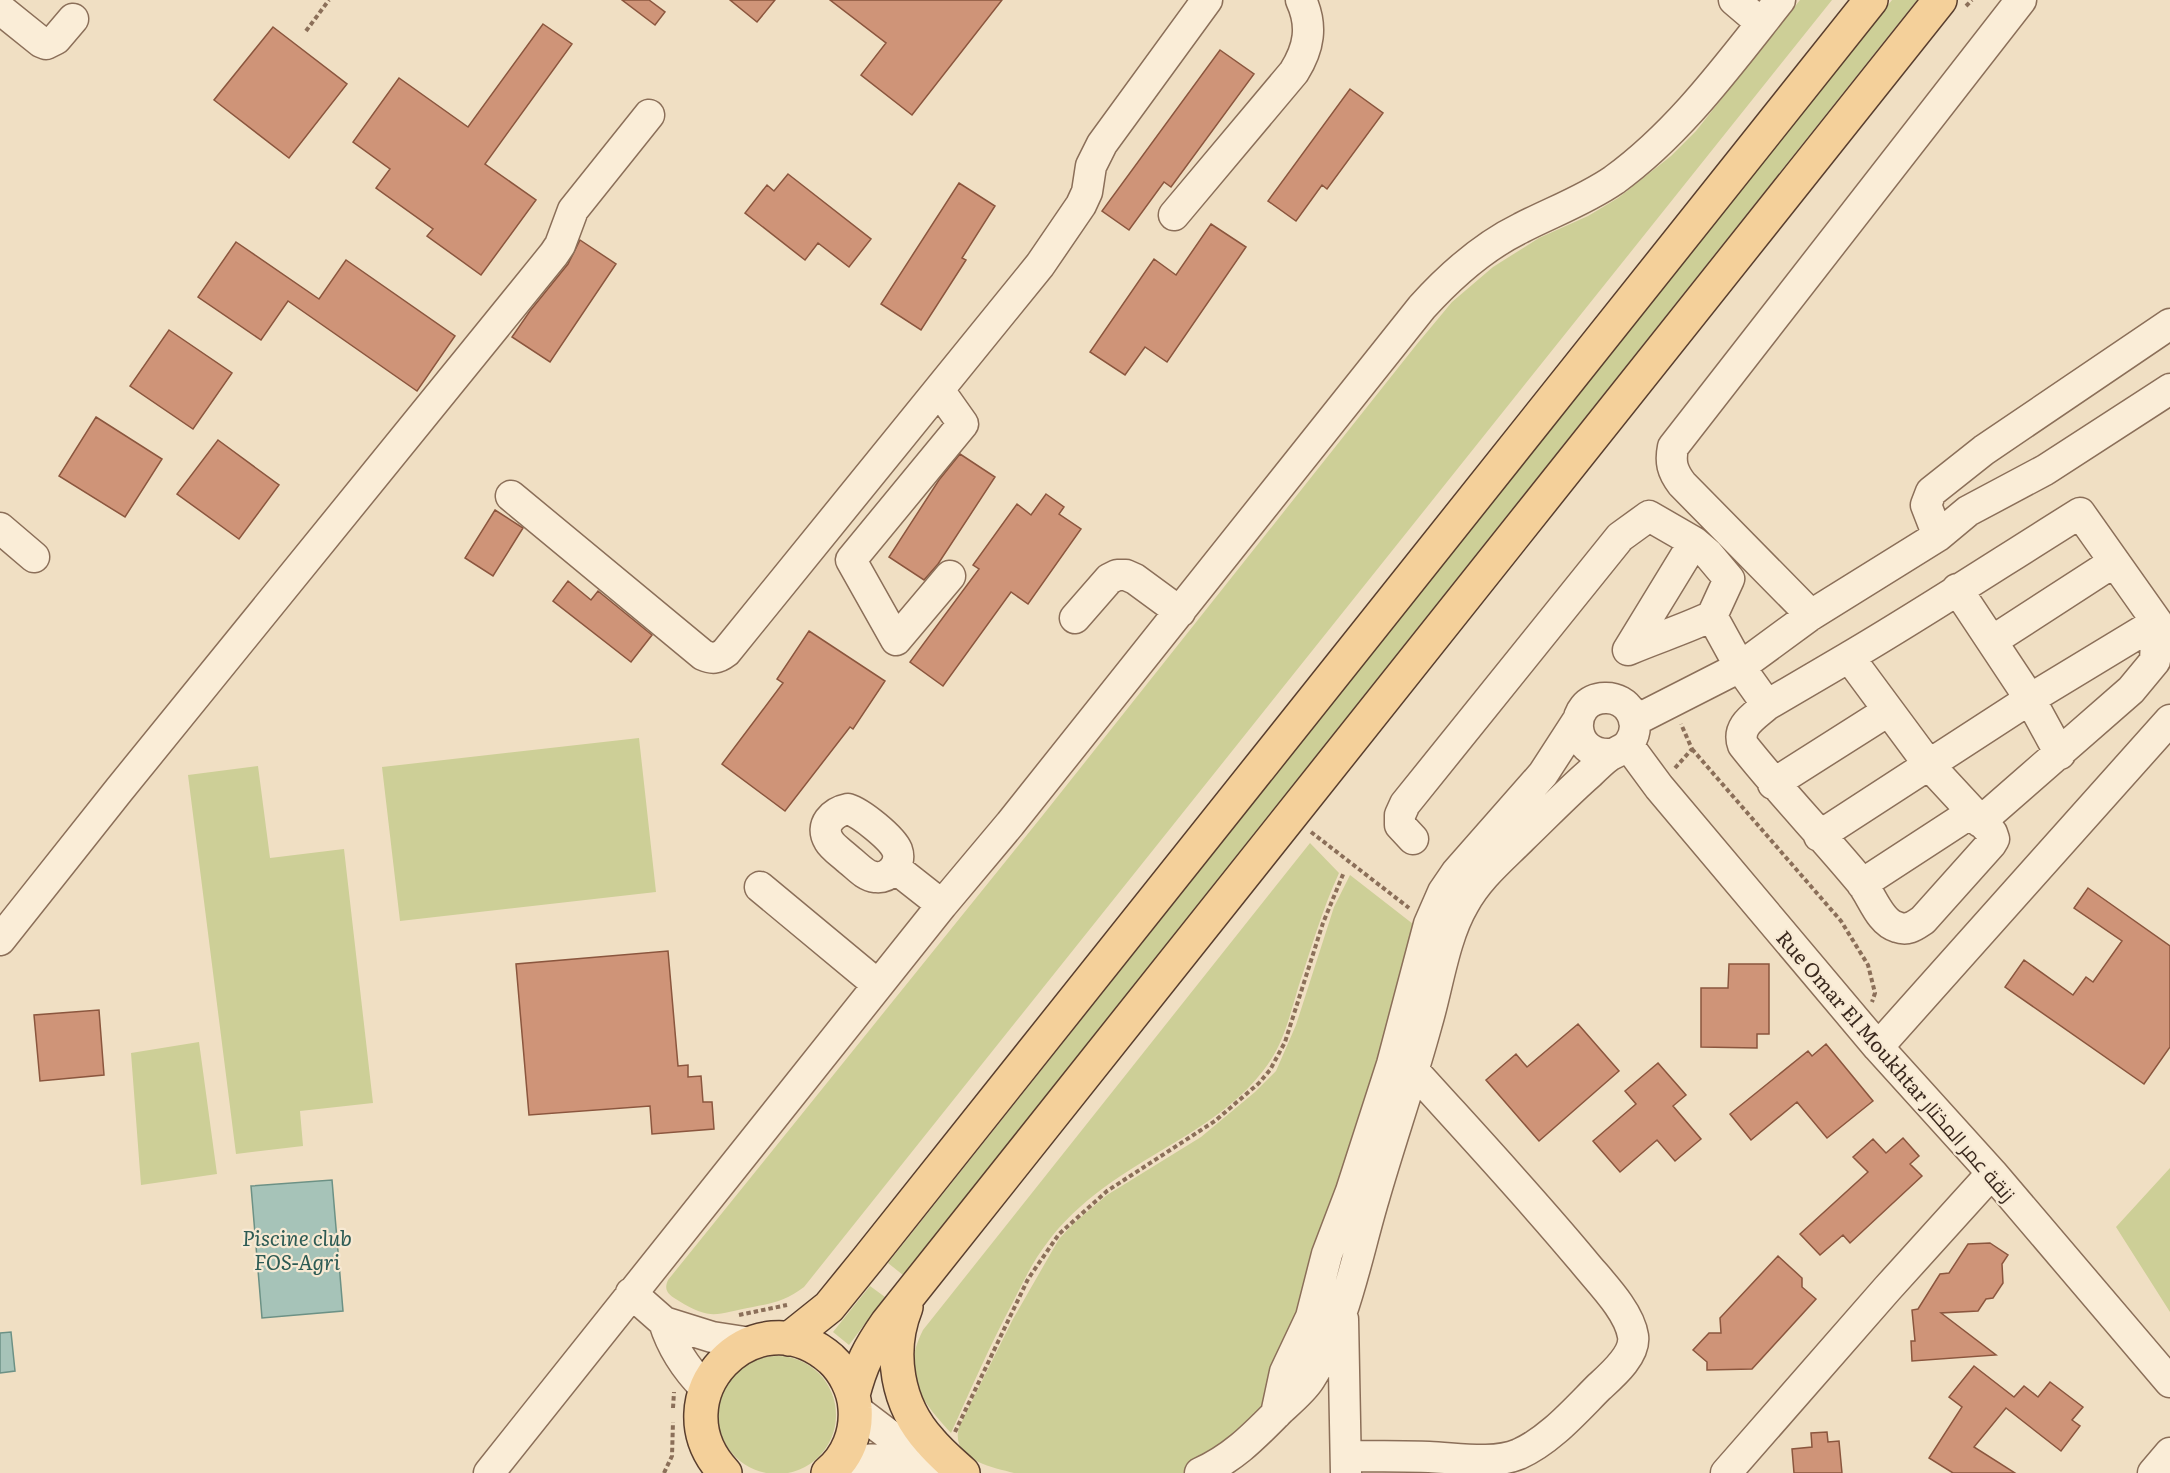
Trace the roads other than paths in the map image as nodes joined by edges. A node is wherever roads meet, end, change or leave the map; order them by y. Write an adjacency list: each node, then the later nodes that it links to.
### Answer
1 (1207, 0): 15 (street)
2 (1301, 0): 12 (street)
3 (1734, 0): 10 (street)
4 (1780, 0): 10 (street)
5 (1871, 0): 57 (main road)
6 (1940, 0): 54 (main road)
7 (2021, 0): 25 (street)
8 (1, 14): 9 (street)
9 (74, 19)
10 (1761, 23): 24 (street)
11 (648, 115): 48 (street)
12 (1174, 215)
13 (2170, 324): 18 (street)
14 (2170, 389): 18 (street)
15 (939, 390): 16 (street); 22 (street)
16 (511, 496)
17 (0, 528): 20 (street)
18 (1938, 536): 25 (street)
19 (1694, 542): 26 (street); 26 (street); 43 (street)
20 (34, 557)
21 (2114, 562): 23 (street); 28 (street); 29 (street)
22 (950, 576)
23 (1957, 589): 29 (street); 30 (street)
24 (1180, 612): 27 (street); 47 (street)
25 (1811, 615): 31 (street)
26 (1713, 616): 31 (street)
27 (1075, 618)
28 (2157, 622): 32 (street); 38 (street)
29 (1992, 641): 32 (street)
30 (1849, 657): 33 (street); 34 (street)
31 (1740, 667): 33 (street); 37 (street)
32 (2030, 699): 38 (street); 39 (street)
33 (1767, 705): 40 (street)
34 (1888, 711): 39 (street); 40 (street)
35 (1578, 720): 37 (street); 37 (street); 62 (street)
36 (2170, 720): 50 (street)
37 (1624, 740): 50 (street, Rue Omar El Moukhtar زنقة عمر المختار); 51 (street)
38 (2060, 754): 41 (street)
39 (1929, 765): 41 (street); 42 (street)
40 (1773, 784): 42 (street)
41 (1976, 817): 45 (street); 45 (street)
42 (1819, 836): 45 (street)
43 (1413, 838)
44 (895, 868): 47 (street)
45 (1862, 884)
46 (760, 887): 49 (street)
47 (942, 905): 49 (street)
48 (0, 940)
49 (878, 985): 53 (street)
50 (1870, 1038): 52 (street, Rue Omar El Moukhtar زنقة عمر المختار)
51 (1414, 1071): 55 (street); 65 (street)
52 (1992, 1173): 59 (street, Rue Omar El Moukhtar زنقة عمر المختار); 72 (street)
53 (631, 1293): 56 (street); 68 (street)
54 (912, 1294): 61 (main road); 66 (main road)
55 (1343, 1304): 62 (street); 65 (street)
56 (664, 1322): 58 (street); 60 (street)
57 (789, 1339): 58 (main road); 61 (main road)
58 (751, 1343): 60 (main road)
59 (2170, 1382)
60 (705, 1388): 63 (main road)
61 (854, 1402): 66 (street); 67 (main road)
62 (1276, 1414): 71 (street)
63 (705, 1440): 69 (main road); 70 (main road)
64 (2170, 1453): 73 (street)
65 (1346, 1464)
66 (949, 1466): 67 (street)
67 (834, 1469)
68 (489, 1473)
69 (692, 1473)
70 (725, 1473)
71 (1200, 1473)
72 (1726, 1473)
73 (2153, 1473)

